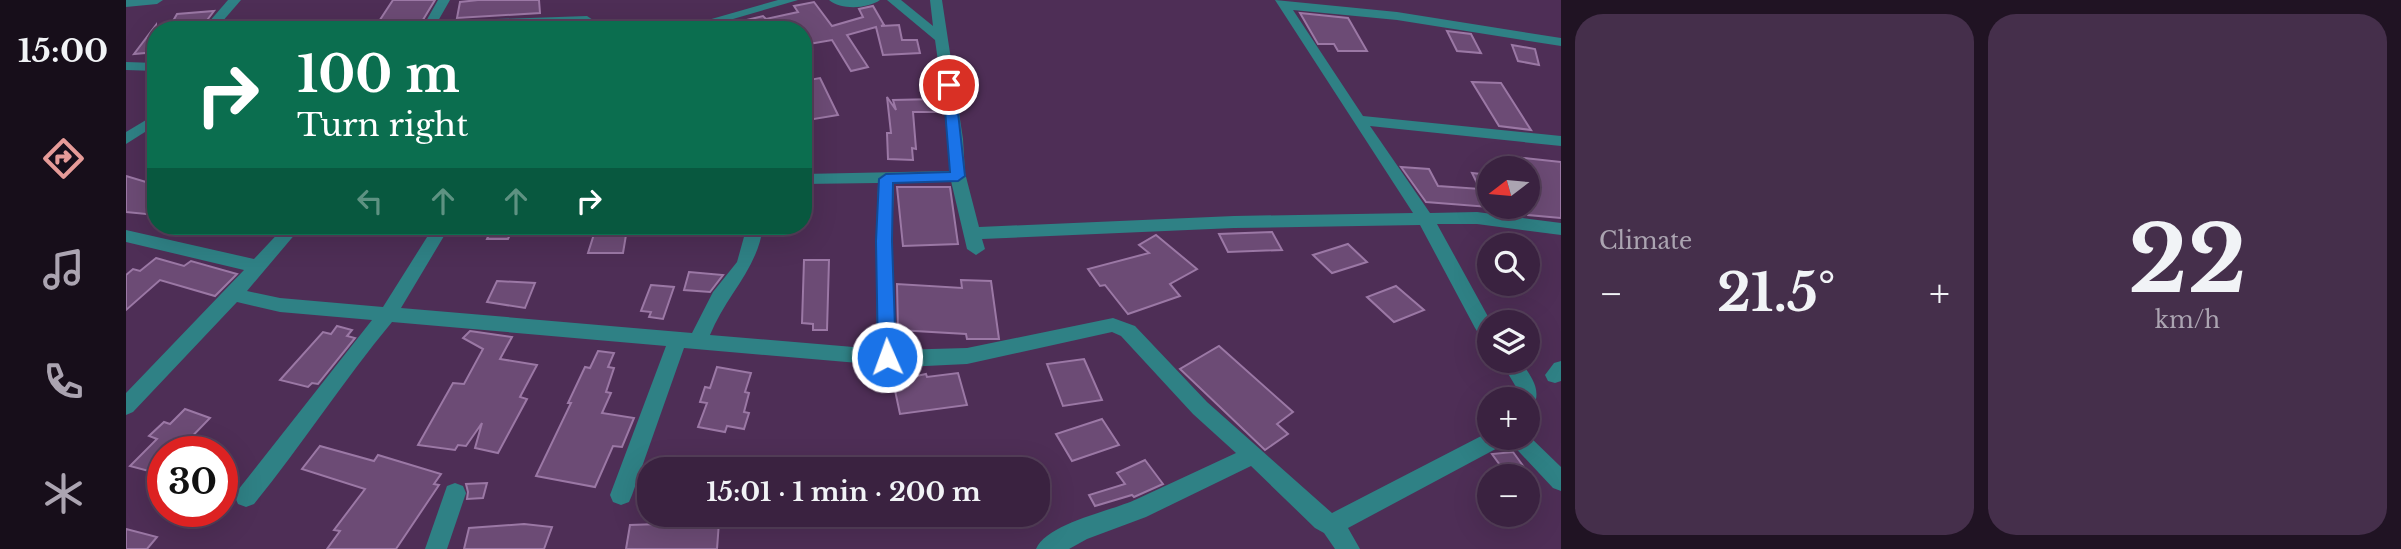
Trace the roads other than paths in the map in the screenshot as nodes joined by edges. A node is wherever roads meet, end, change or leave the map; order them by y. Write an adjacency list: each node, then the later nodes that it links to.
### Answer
1 (157, 0): 10 (street)
2 (235, 0): 12 (street)
3 (444, 0): 13 (street)
4 (792, 0): 15 (street)
5 (835, 0): 6 (street)
6 (874, 0)
7 (893, 0): 16 (street)
8 (936, 0): 16 (street)
9 (1283, 2): 17 (street); 20 (street)
10 (126, 3)
11 (587, 20): 14 (street)
12 (216, 21)
13 (432, 21)
14 (564, 21)
15 (713, 21)
16 (941, 38): 24 (street)
17 (1561, 42)
18 (126, 66): 19 (street)
19 (147, 66)
20 (1359, 120): 23 (street); 27 (street)
21 (147, 124): 22 (street)
22 (126, 139)
23 (1561, 141)
24 (958, 176): 26 (street); 27 (street)
25 (812, 179): 26 (street)
26 (886, 179): 38 (street)
27 (1424, 219): 28 (street); 36 (street)
28 (1561, 229)
29 (287, 235): 33 (street)
30 (437, 235): 35 (street)
31 (754, 235): 37 (street)
32 (126, 236): 33 (street)
33 (259, 267): 34 (street)
34 (234, 295): 35 (street); 39 (street)
35 (389, 313): 37 (street); 46 (street)
36 (1477, 317)
37 (688, 340): 38 (street); 45 (street)
38 (887, 357): 42 (street)
39 (126, 406)
40 (1477, 449): 47 (street)
41 (1529, 450): 43 (street)
42 (1253, 456): 47 (street); 49 (street)
43 (1561, 481)
44 (455, 492): 48 (street)
45 (621, 495)
46 (246, 497)
47 (1332, 525): 50 (street)
48 (436, 549)
49 (1047, 549)
50 (1349, 549)

